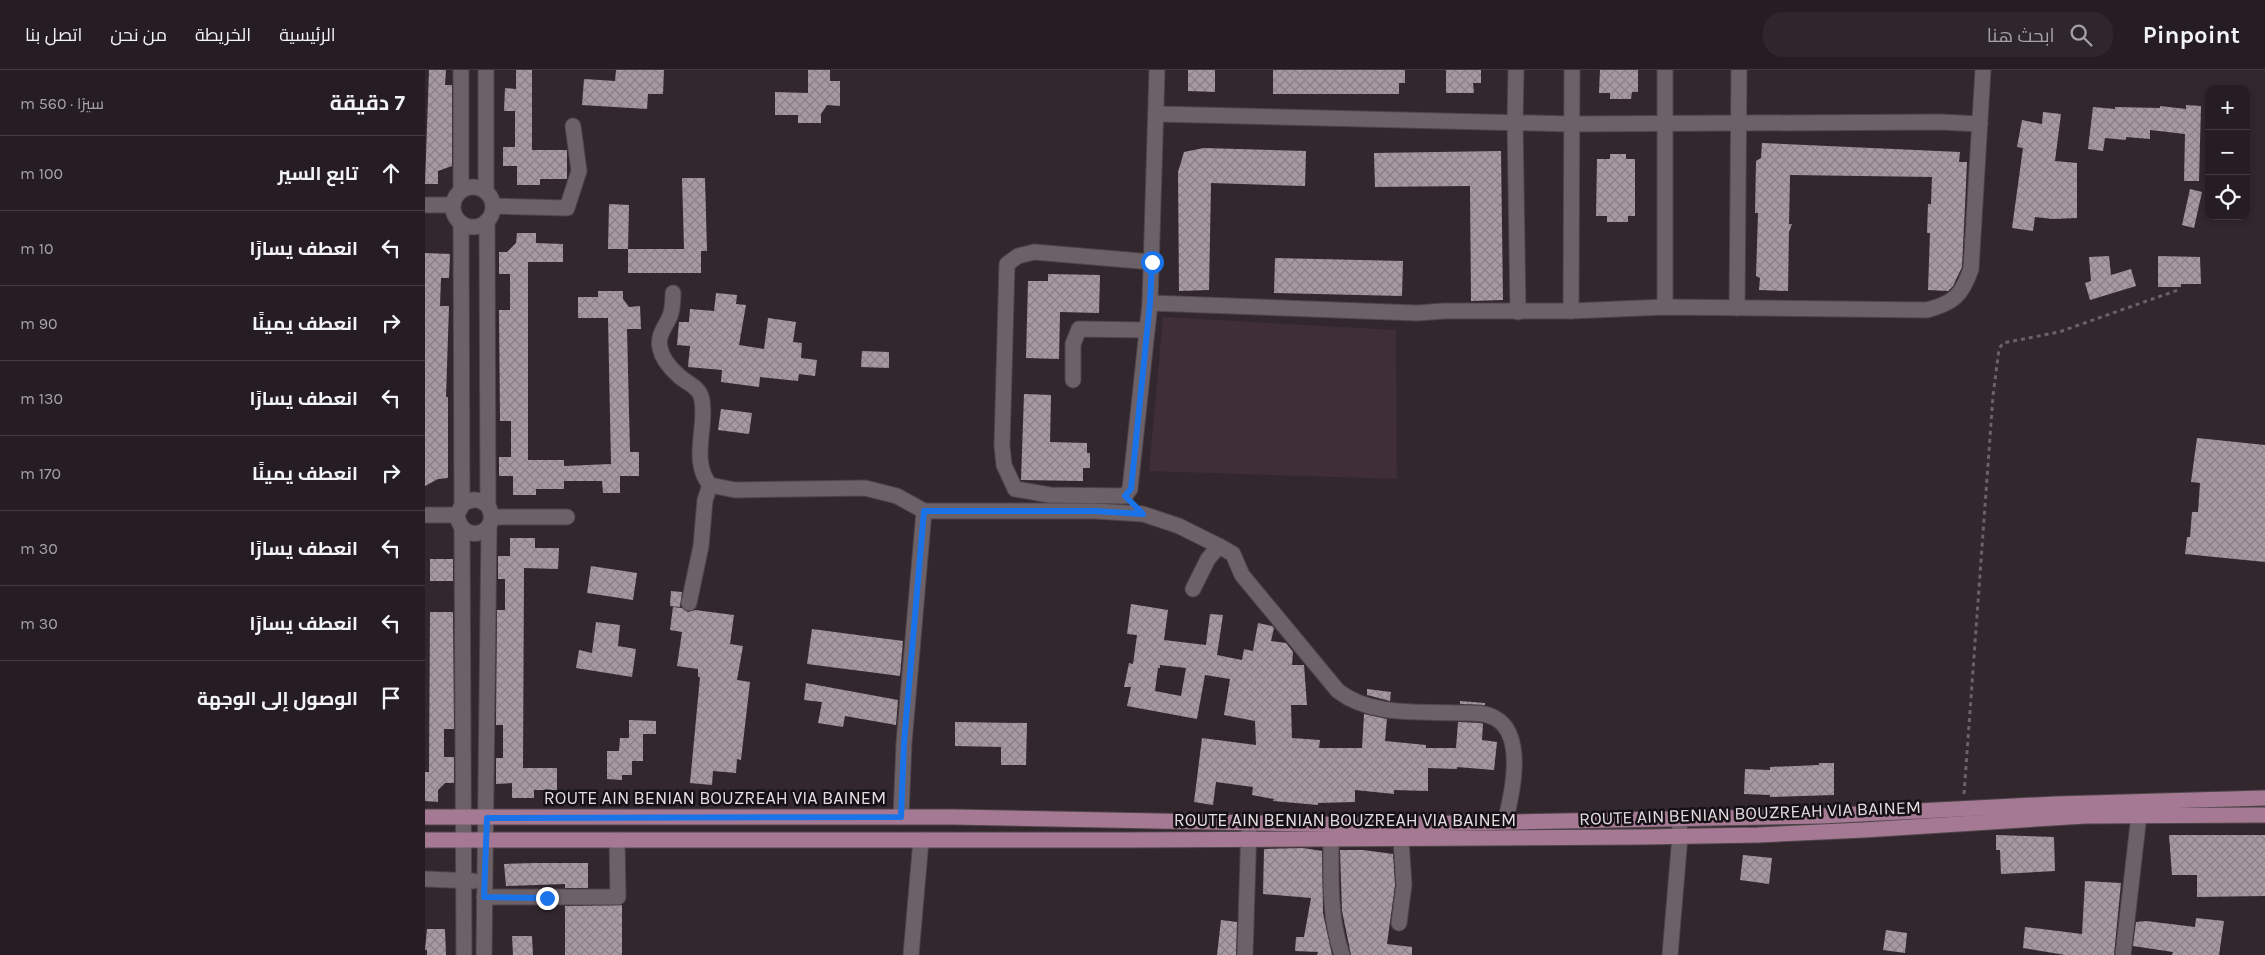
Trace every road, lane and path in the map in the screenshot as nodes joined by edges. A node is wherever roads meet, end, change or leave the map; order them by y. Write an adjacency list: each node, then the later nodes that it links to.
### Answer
1 (461, 70): 16 (street)
2 (486, 70): 17 (street)
3 (1157, 70): 9 (street)
4 (1516, 70): 10 (street)
5 (1572, 70): 13 (street)
6 (1665, 70): 11 (street)
7 (1739, 70): 12 (street)
8 (1983, 70): 14 (street)
9 (1156, 114): 10 (street); 22 (street)
10 (1515, 121): 13 (street); 29 (street)
11 (1664, 123): 12 (street); 13 (street); 26 (street)
12 (1738, 123): 14 (street); 27 (street)
13 (1571, 124): 28 (street)
14 (1980, 124): 27 (street)
15 (573, 126): 17 (street)
16 (461, 191): 17 (street); 19 (street)
17 (490, 199): 20 (street)
18 (425, 205): 19 (street)
19 (453, 205): 21 (street)
20 (487, 221): 21 (street); 38 (street)
21 (461, 223): 37 (street)
22 (1152, 262): 25 (street); 33 (street)
23 (2178, 290): 44 (path)
24 (673, 293): 32 (street)
25 (1150, 303): 29 (street); 30 (street)
26 (1665, 308): 27 (street); 28 (street)
27 (1737, 308)
28 (1571, 311): 29 (street)
29 (1518, 312)
30 (1147, 330): 31 (street); 33 (street)
31 (1073, 380)
32 (710, 485): 34 (street); 42 (street)
33 (1125, 496): 35 (street)
34 (924, 511): 35 (street); 49 (street)
35 (1143, 514): 40 (street)
36 (425, 515): 37 (street)
37 (461, 516): 38 (street); 38 (street); 48 (street)
38 (490, 516): 39 (street); 50 (street)
39 (567, 517)
40 (1219, 546): 41 (street); 52 (street)
41 (1193, 589)
42 (689, 603)
43 (2265, 798): 44 (main road, ROUTE AIN BENIAN BOUZREAH VIA BAINEM)
44 (1962, 809): 51 (main road, ROUTE AIN BENIAN BOUZREAH VIA BAINEM)
45 (2139, 815): 46 (main road, ROUTE AIN BENIAN BOUZREAH VIA BAINEM); 54 (main road, ROUTE AIN BENIAN BOUZREAH VIA BAINEM); 74 (street)
46 (2265, 816)
47 (425, 817): 48 (main road, ROUTE AIN BENIAN BOUZREAH VIA BAINEM)
48 (464, 817): 50 (main road, ROUTE AIN BENIAN BOUZREAH VIA BAINEM); 59 (street)
49 (901, 817): 50 (main road, ROUTE AIN BENIAN BOUZREAH VIA BAINEM); 53 (main road, ROUTE AIN BENIAN BOUZREAH VIA BAINEM)
50 (487, 818): 60 (street)
51 (1679, 819): 52 (main road, ROUTE AIN BENIAN BOUZREAH VIA BAINEM); 54 (street)
52 (1505, 822): 53 (main road, ROUTE AIN BENIAN BOUZREAH VIA BAINEM)
53 (1249, 824): 55 (street)
54 (1680, 836): 57 (main road, ROUTE AIN BENIAN BOUZREAH VIA BAINEM); 73 (street)
55 (1248, 839): 56 (main road, ROUTE AIN BENIAN BOUZREAH VIA BAINEM); 62 (main road, ROUTE AIN BENIAN BOUZREAH VIA BAINEM); 71 (street)
56 (1331, 839): 57 (main road, ROUTE AIN BENIAN BOUZREAH VIA BAINEM); 72 (street)
57 (1401, 839): 67 (street)
58 (425, 840): 59 (main road, ROUTE AIN BENIAN BOUZREAH VIA BAINEM)
59 (463, 840): 60 (main road, ROUTE AIN BENIAN BOUZREAH VIA BAINEM); 64 (street)
60 (485, 840): 61 (main road, ROUTE AIN BENIAN BOUZREAH VIA BAINEM); 65 (street)
61 (617, 840): 62 (main road, ROUTE AIN BENIAN BOUZREAH VIA BAINEM); 66 (street)
62 (921, 840): 70 (street)
63 (425, 879): 64 (street)
64 (463, 881): 65 (street); 68 (street)
65 (484, 882): 66 (street)
66 (484, 897): 69 (street)
67 (1399, 923)
68 (463, 955)
69 (484, 955)
70 (911, 955)
71 (1245, 955)
72 (1342, 955)
73 (1670, 955)
74 (2123, 955)

